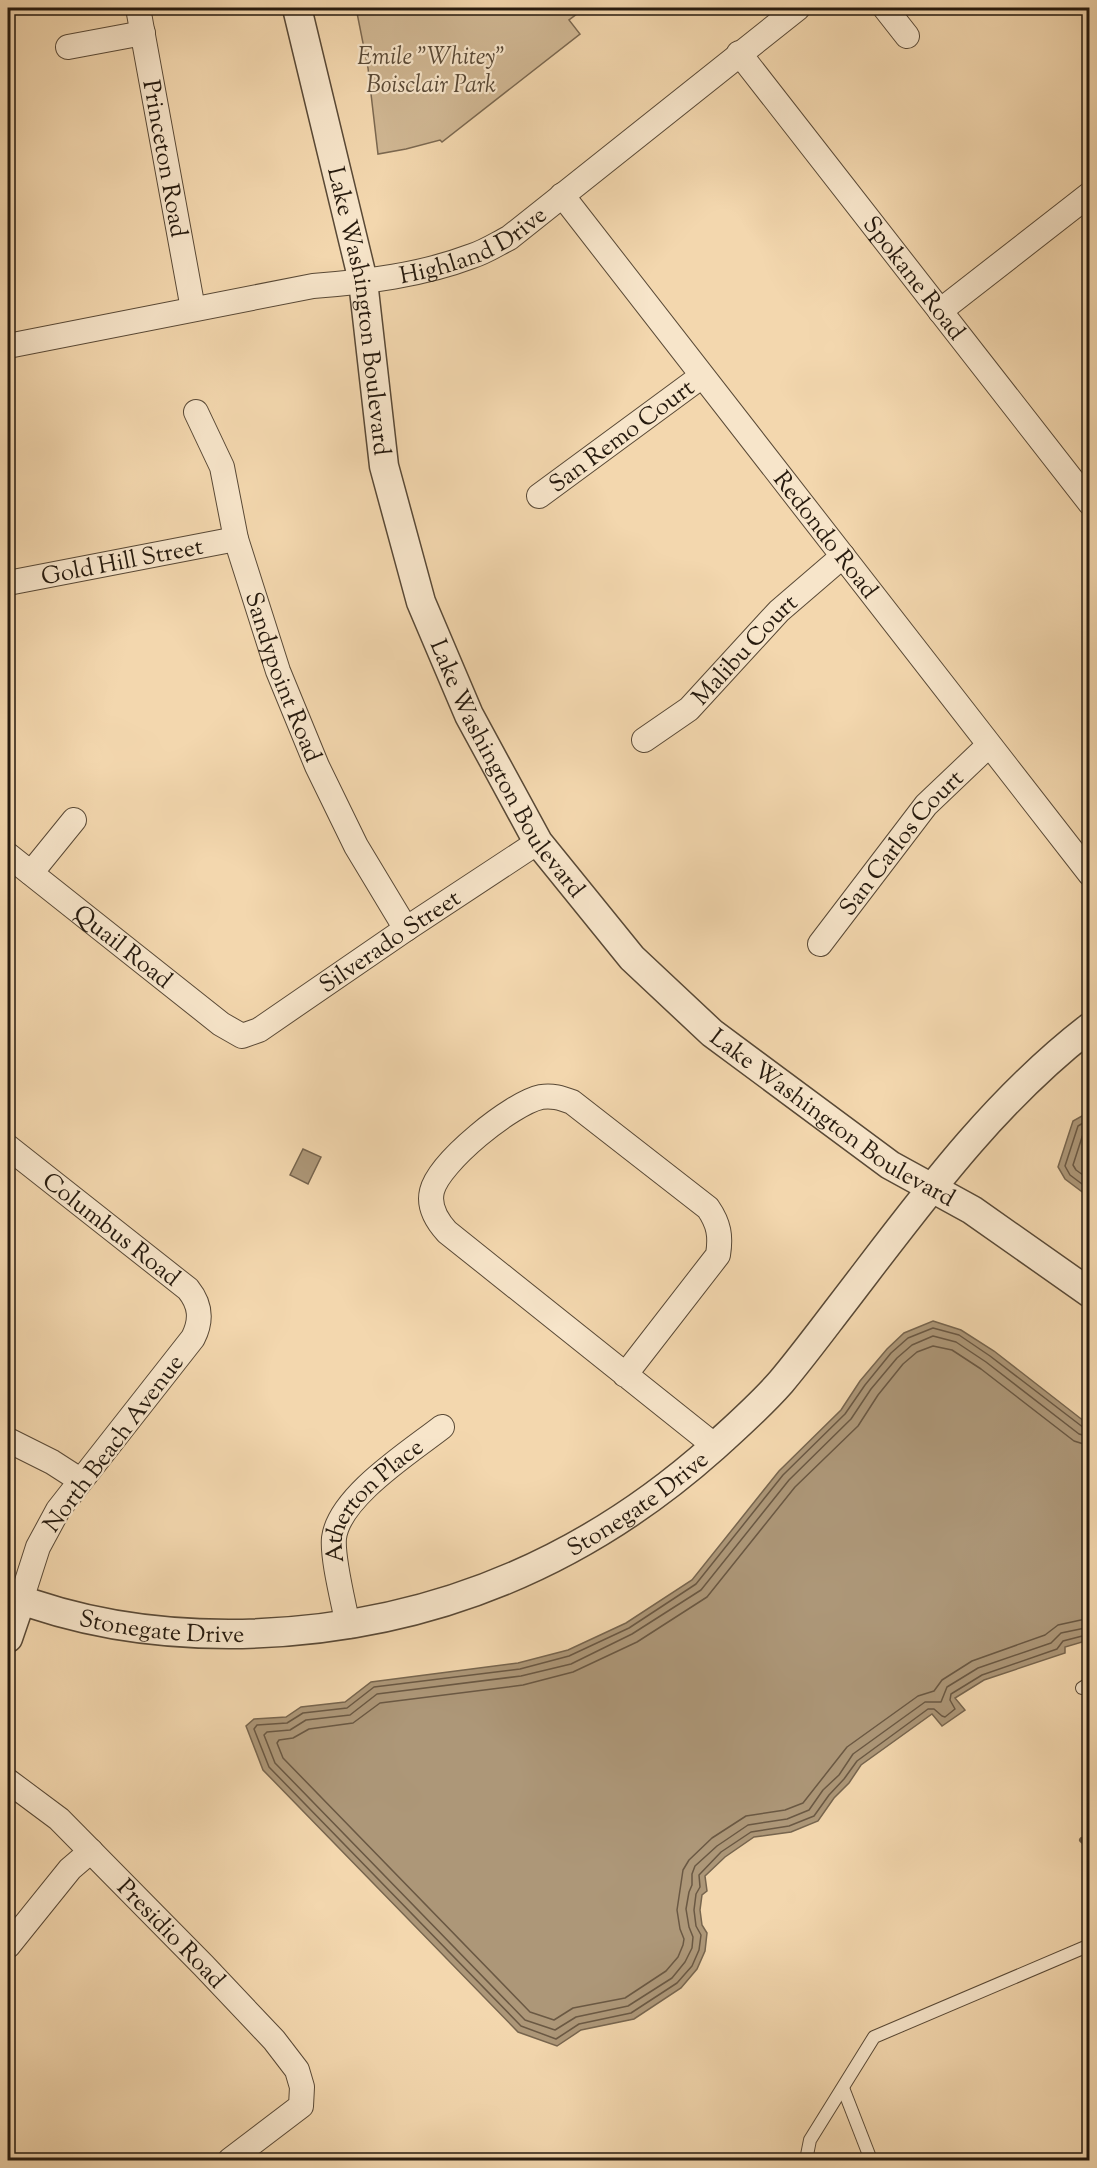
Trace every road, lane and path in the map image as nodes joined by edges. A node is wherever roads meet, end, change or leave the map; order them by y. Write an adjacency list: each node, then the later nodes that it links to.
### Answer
1 (138, 8): 5 (street, Princeton Road)
2 (297, 8): 11 (street, Lake Washington Boulevard)
3 (798, 8): 8 (street, Highland Drive)
4 (885, 8): 6 (street)
5 (143, 33): 7 (street); 12 (street, Princeton Road)
6 (907, 36)
7 (68, 47)
8 (739, 53): 10 (street, Highland Drive); 13 (street, Spokane Road)
9 (1089, 194): 13 (street)
10 (562, 195): 11 (street, Highland Drive); 15 (street, Redondo Road)
11 (363, 281): 12 (street, Highland Drive); 25 (street, Lake Washington Boulevard)
12 (193, 309): 14 (street, Highland Drive)
13 (940, 311): 17 (street, Spokane Road)
14 (8, 346)
15 (702, 376): 18 (street, San Remo Court); 20 (street, Redondo Road)
16 (196, 412): 19 (street, Sandypoint Road)
17 (1086, 491)
18 (539, 496)
19 (236, 539): 21 (street, Gold Hill Street); 29 (street, Sandypoint Road)
20 (843, 556): 22 (street, Malibu Court); 23 (street, Redondo Road)
21 (8, 583)
22 (644, 740)
23 (988, 746): 28 (street, Redondo Road); 30 (street, San Carlos Court)
24 (74, 820): 27 (street)
25 (538, 842): 29 (street, Silverado Street); 34 (street, Lake Washington Boulevard)
26 (8, 855): 27 (street, Quail Road)
27 (31, 873): 32 (street, Quail Road)
28 (1089, 874)
29 (406, 929): 32 (street, Silverado Street)
30 (820, 944)
31 (1089, 1027): 34 (street, Stonegate Drive)
32 (242, 1036)
33 (8, 1147): 36 (street, Columbus Road)
34 (931, 1188): 35 (street, Lake Washington Boulevard); 40 (street, Stonegate Drive)
35 (1089, 1293)
36 (200, 1320): 41 (street, North Beach Avenue)
37 (625, 1375): 37 (street); 40 (street)
38 (442, 1427): 43 (street, Atherton Place)
39 (8, 1440): 41 (street)
40 (715, 1446): 43 (street, Stonegate Drive)
41 (80, 1480): 42 (street, North Beach Avenue)
42 (14, 1598): 43 (street, Stonegate Drive); 44 (street, North Beach Avenue)
43 (348, 1626)
44 (8, 1638)
45 (8, 1780): 46 (street, Presidio Road)
46 (91, 1851): 48 (street); 50 (street, Presidio Road)
47 (1089, 1945): 49 (lane)
48 (8, 1946)
49 (843, 2088): 51 (lane); 52 (lane)
50 (230, 2160)
51 (805, 2160)
52 (870, 2160)

